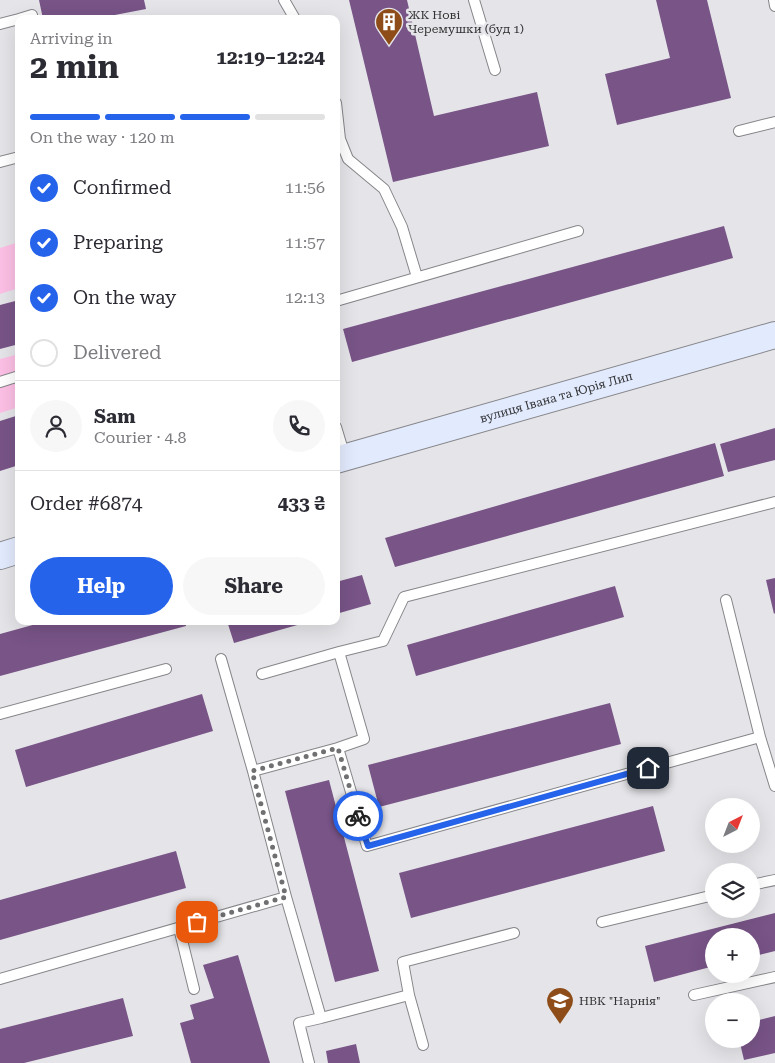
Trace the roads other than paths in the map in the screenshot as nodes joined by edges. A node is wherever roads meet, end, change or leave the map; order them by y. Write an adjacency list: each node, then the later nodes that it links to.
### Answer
1 (284, 0): 5 (lane)
2 (474, 0): 8 (lane)
3 (774, 0): 4 (lane)
4 (775, 6)
5 (293, 15)
6 (15, 20): 7 (lane)
7 (0, 24)
8 (495, 70)
9 (775, 122): 10 (lane)
10 (739, 131)
11 (340, 139): 15 (lane)
12 (15, 158): 13 (lane)
13 (0, 162)
14 (578, 231): 15 (lane)
15 (417, 277): 16 (lane)
16 (340, 299)
17 (775, 335): 20 (street, вулиця Івана та Юрія Лип)
18 (15, 377): 19 (lane)
19 (0, 382)
20 (341, 458)
21 (775, 502): 25 (lane)
22 (15, 551): 23 (street)
23 (0, 556)
24 (726, 600): 30 (lane)
25 (339, 652): 28 (lane); 31 (lane)
26 (221, 659): 32 (lane)
27 (166, 669): 29 (lane)
28 (262, 674)
29 (0, 714)
30 (760, 737): 31 (lane); 33 (lane)
31 (338, 748): 32 (lane)
32 (252, 771): 36 (lane)
33 (775, 786)
34 (775, 880): 35 (lane)
35 (760, 883)
36 (286, 897): 39 (lane); 46 (lane)
37 (705, 897): 38 (lane)
38 (602, 922)
39 (179, 928): 42 (lane); 43 (lane)
40 (514, 933): 44 (lane)
41 (775, 977): 45 (lane)
42 (0, 979)
43 (194, 989)
44 (409, 995): 46 (lane); 47 (lane)
45 (694, 995)
46 (321, 1018): 48 (lane)
47 (423, 1045)
48 (309, 1063)

